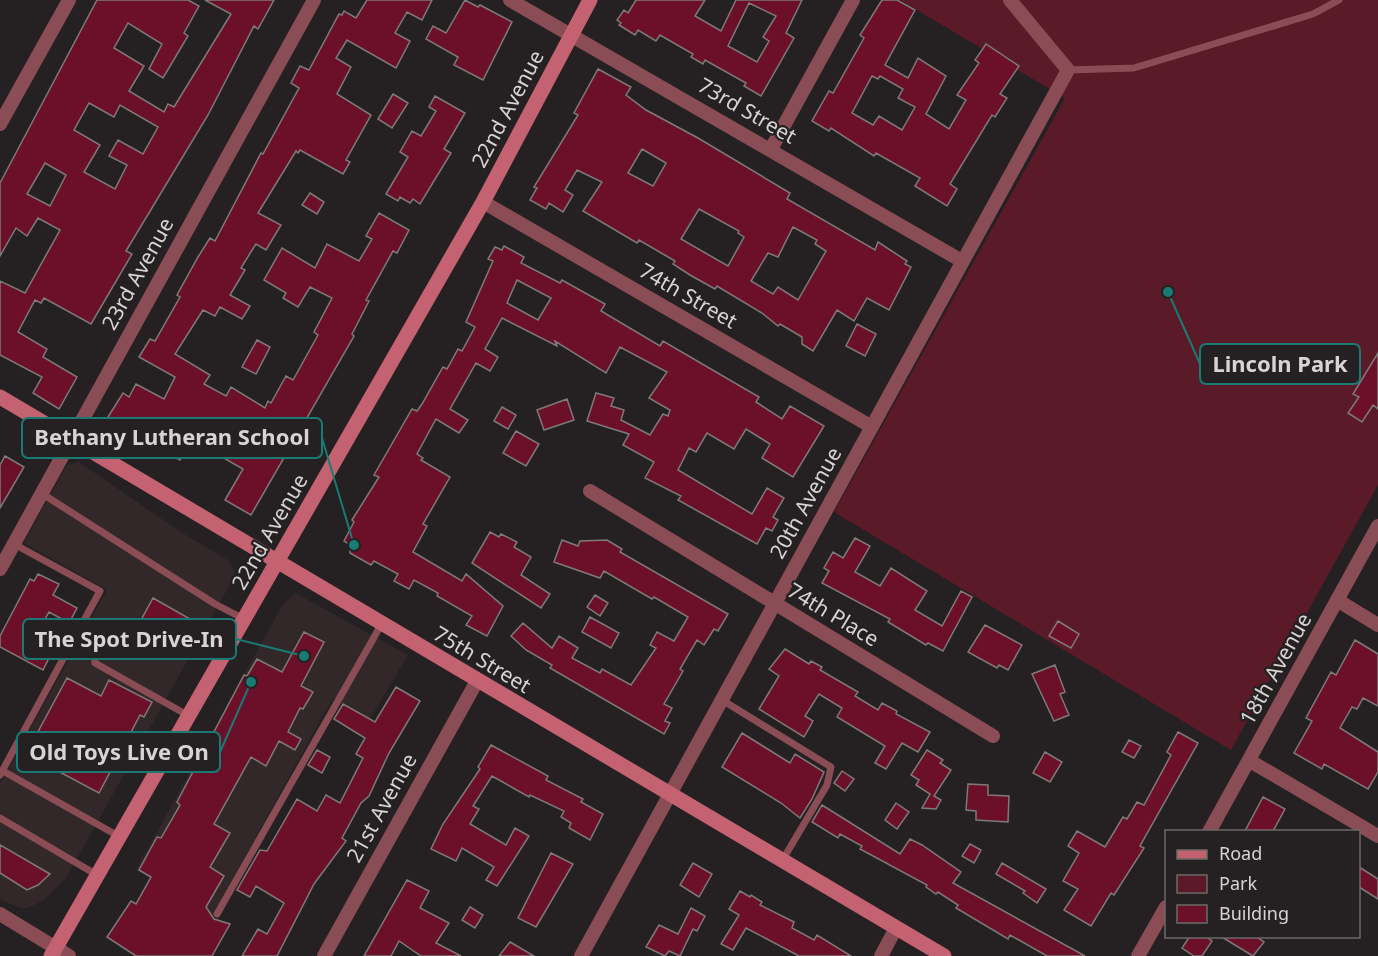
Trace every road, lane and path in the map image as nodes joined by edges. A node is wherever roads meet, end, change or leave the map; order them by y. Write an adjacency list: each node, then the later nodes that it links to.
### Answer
1 (69, 0): 10 (street)
2 (314, 0): 16 (street, 23rd Avenue)
3 (510, 0): 8 (street, 73rd Street)
4 (590, 0): 8 (street, 22nd Avenue)
5 (853, 0): 11 (street)
6 (1010, 0): 9 (street)
7 (1339, 0): 9 (lane)
8 (571, 34): 11 (street, 73rd Street); 12 (street, 22nd Avenue)
9 (1068, 70): 13 (street, 20th Avenue)
10 (0, 124)
11 (771, 149): 13 (street, 73rd Street)
12 (483, 202): 15 (street, 74th Street); 21 (street, 22nd Avenue)
13 (962, 261): 15 (street, 20th Avenue)
14 (0, 397): 16 (street, 75th Street)
15 (872, 427): 24 (street, 20th Avenue)
16 (70, 439): 18 (street, 23rd Avenue); 21 (street, 75th Street)
17 (590, 491): 24 (street, 74th Place)
18 (41, 493): 20 (street, 23rd Avenue); 25 (lane)
19 (1378, 526): 23 (street, 18th Avenue)
20 (14, 544): 22 (street, 23rd Avenue); 28 (lane)
21 (277, 563): 25 (street, 22nd Avenue); 26 (street, 75th Street)
22 (0, 569)
23 (1337, 600): 27 (street); 33 (street, 18th Avenue)
24 (774, 603): 30 (street, 20th Avenue); 32 (street, 74th Place)
25 (244, 619): 31 (street, 22nd Avenue)
26 (381, 625): 29 (street, 75th Street); 44 (lane)
27 (1378, 626)
28 (75, 636): 31 (lane); 34 (lane)
29 (477, 681): 35 (street, 75th Street); 47 (street, 21st Avenue)
30 (721, 699): 35 (street, 20th Avenue); 40 (lane)
31 (189, 716): 39 (street, 22nd Avenue)
32 (993, 736)
33 (1250, 761): 37 (street, 18th Avenue); 38 (street)
34 (1, 773): 39 (lane)
35 (669, 794): 40 (street, 75th Street); 48 (street, 20th Avenue)
36 (0, 818): 41 (lane)
37 (1210, 830)
38 (1378, 836)
39 (120, 837): 41 (street, 22nd Avenue)
40 (782, 861): 45 (street, 75th Street)
41 (97, 875): 46 (street, 22nd Avenue)
42 (1165, 910): 51 (street)
43 (0, 914): 46 (street)
44 (217, 914)
45 (896, 928): 49 (street); 50 (street, 75th Street)
46 (58, 953)
47 (324, 956)
48 (582, 956)
49 (880, 956)
50 (944, 956)
51 (1138, 956)

